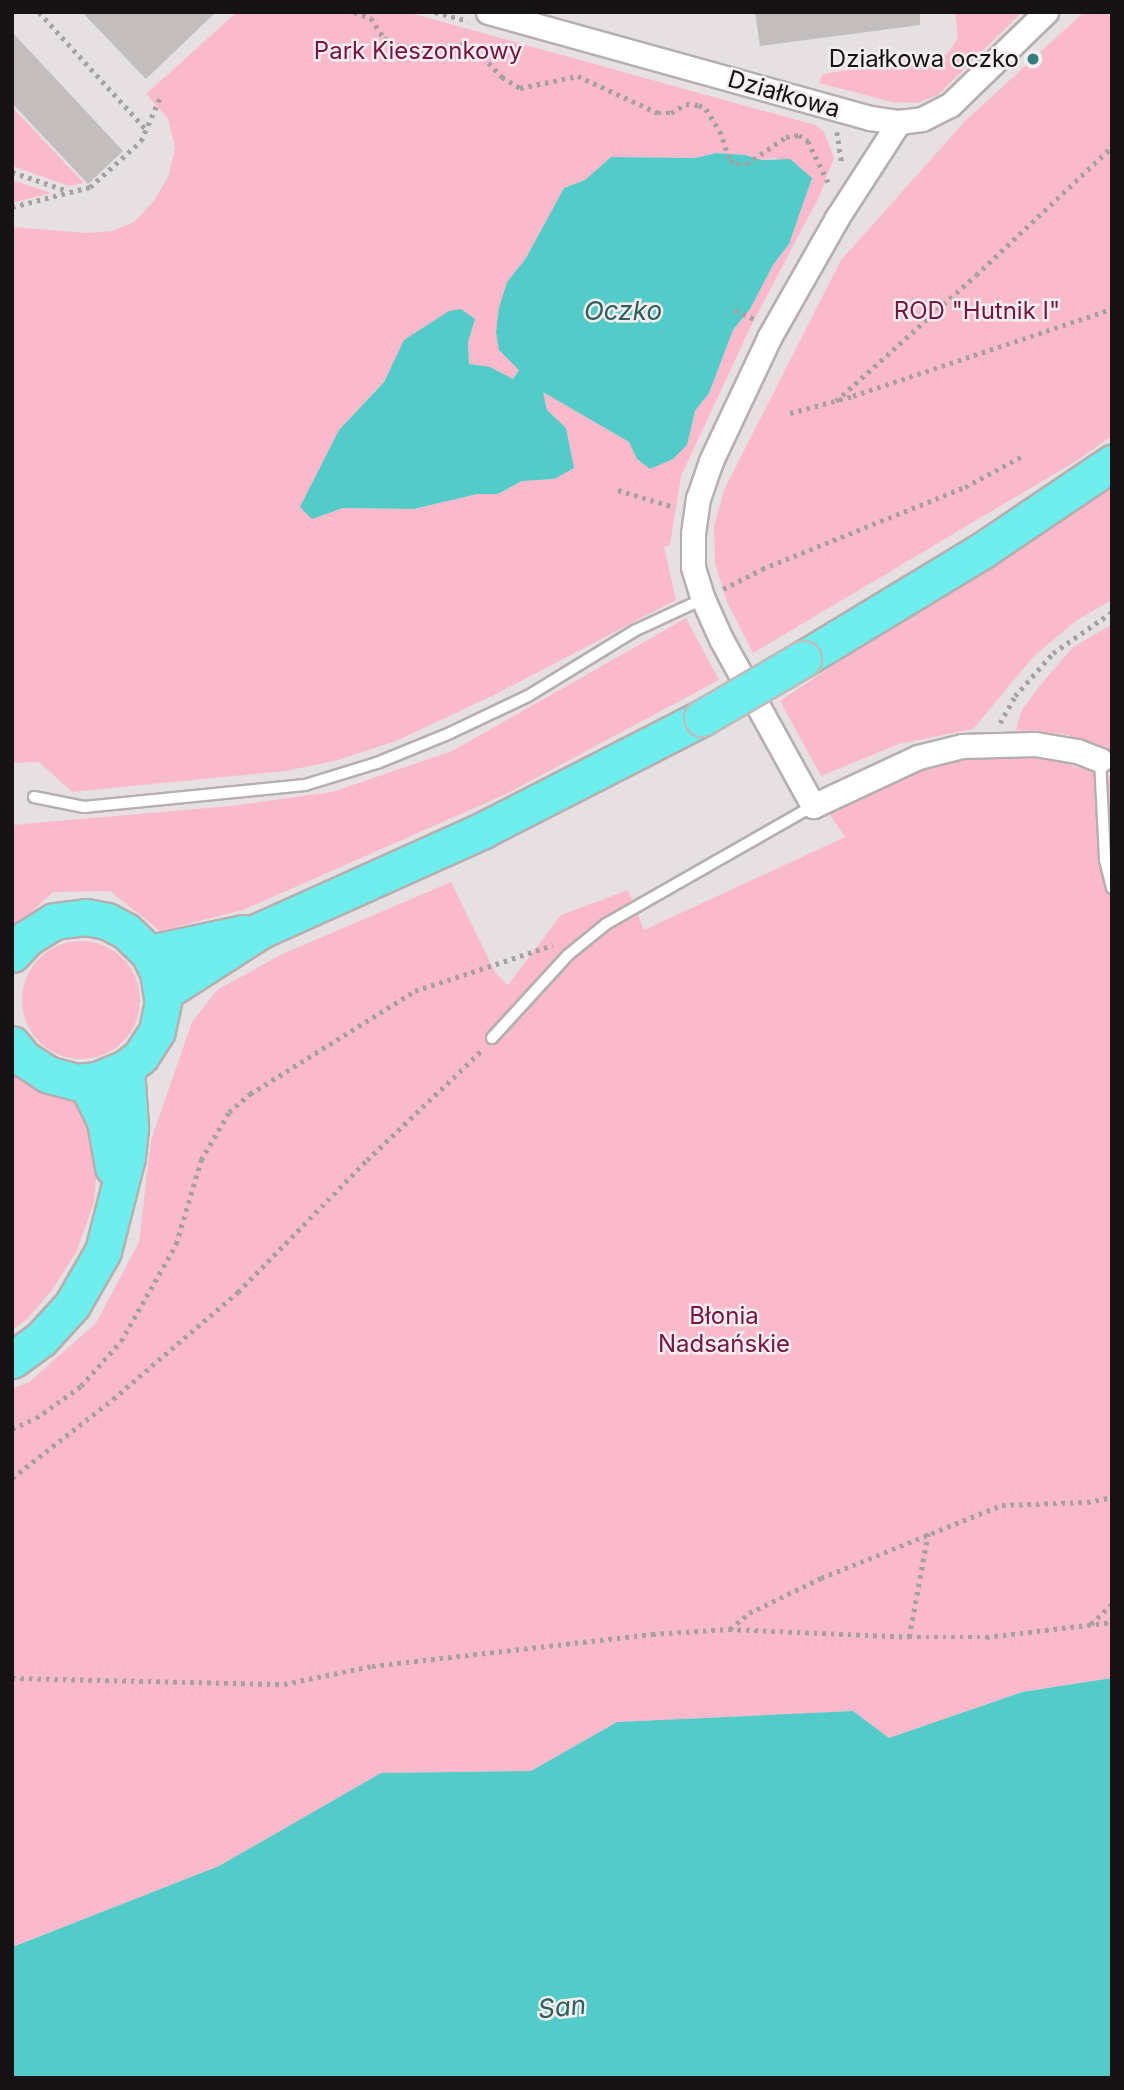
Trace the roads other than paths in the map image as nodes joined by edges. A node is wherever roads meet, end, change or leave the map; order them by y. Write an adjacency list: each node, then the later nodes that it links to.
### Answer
1 (488, 12): 3 (street, Działkowa)
2 (1046, 12): 3 (street, Działkowa)
3 (899, 122): 5 (street)
4 (1112, 463): 10 (main road, bridge)
5 (703, 599): 7 (lane); 8 (street)
6 (1106, 762): 8 (street); 9 (lane)
7 (34, 797)
8 (813, 806): 14 (lane)
9 (1112, 888)
10 (261, 930): 11 (main road); 13 (main road)
11 (149, 953): 12 (main road); 13 (main road)
12 (12, 954)
13 (163, 993): 16 (main road)
14 (492, 1038)
15 (12, 1044): 17 (main road)
16 (126, 1068): 17 (main road); 18 (main road)
17 (86, 1082): 18 (main road)
18 (117, 1204): 19 (main road)
19 (12, 1360)

